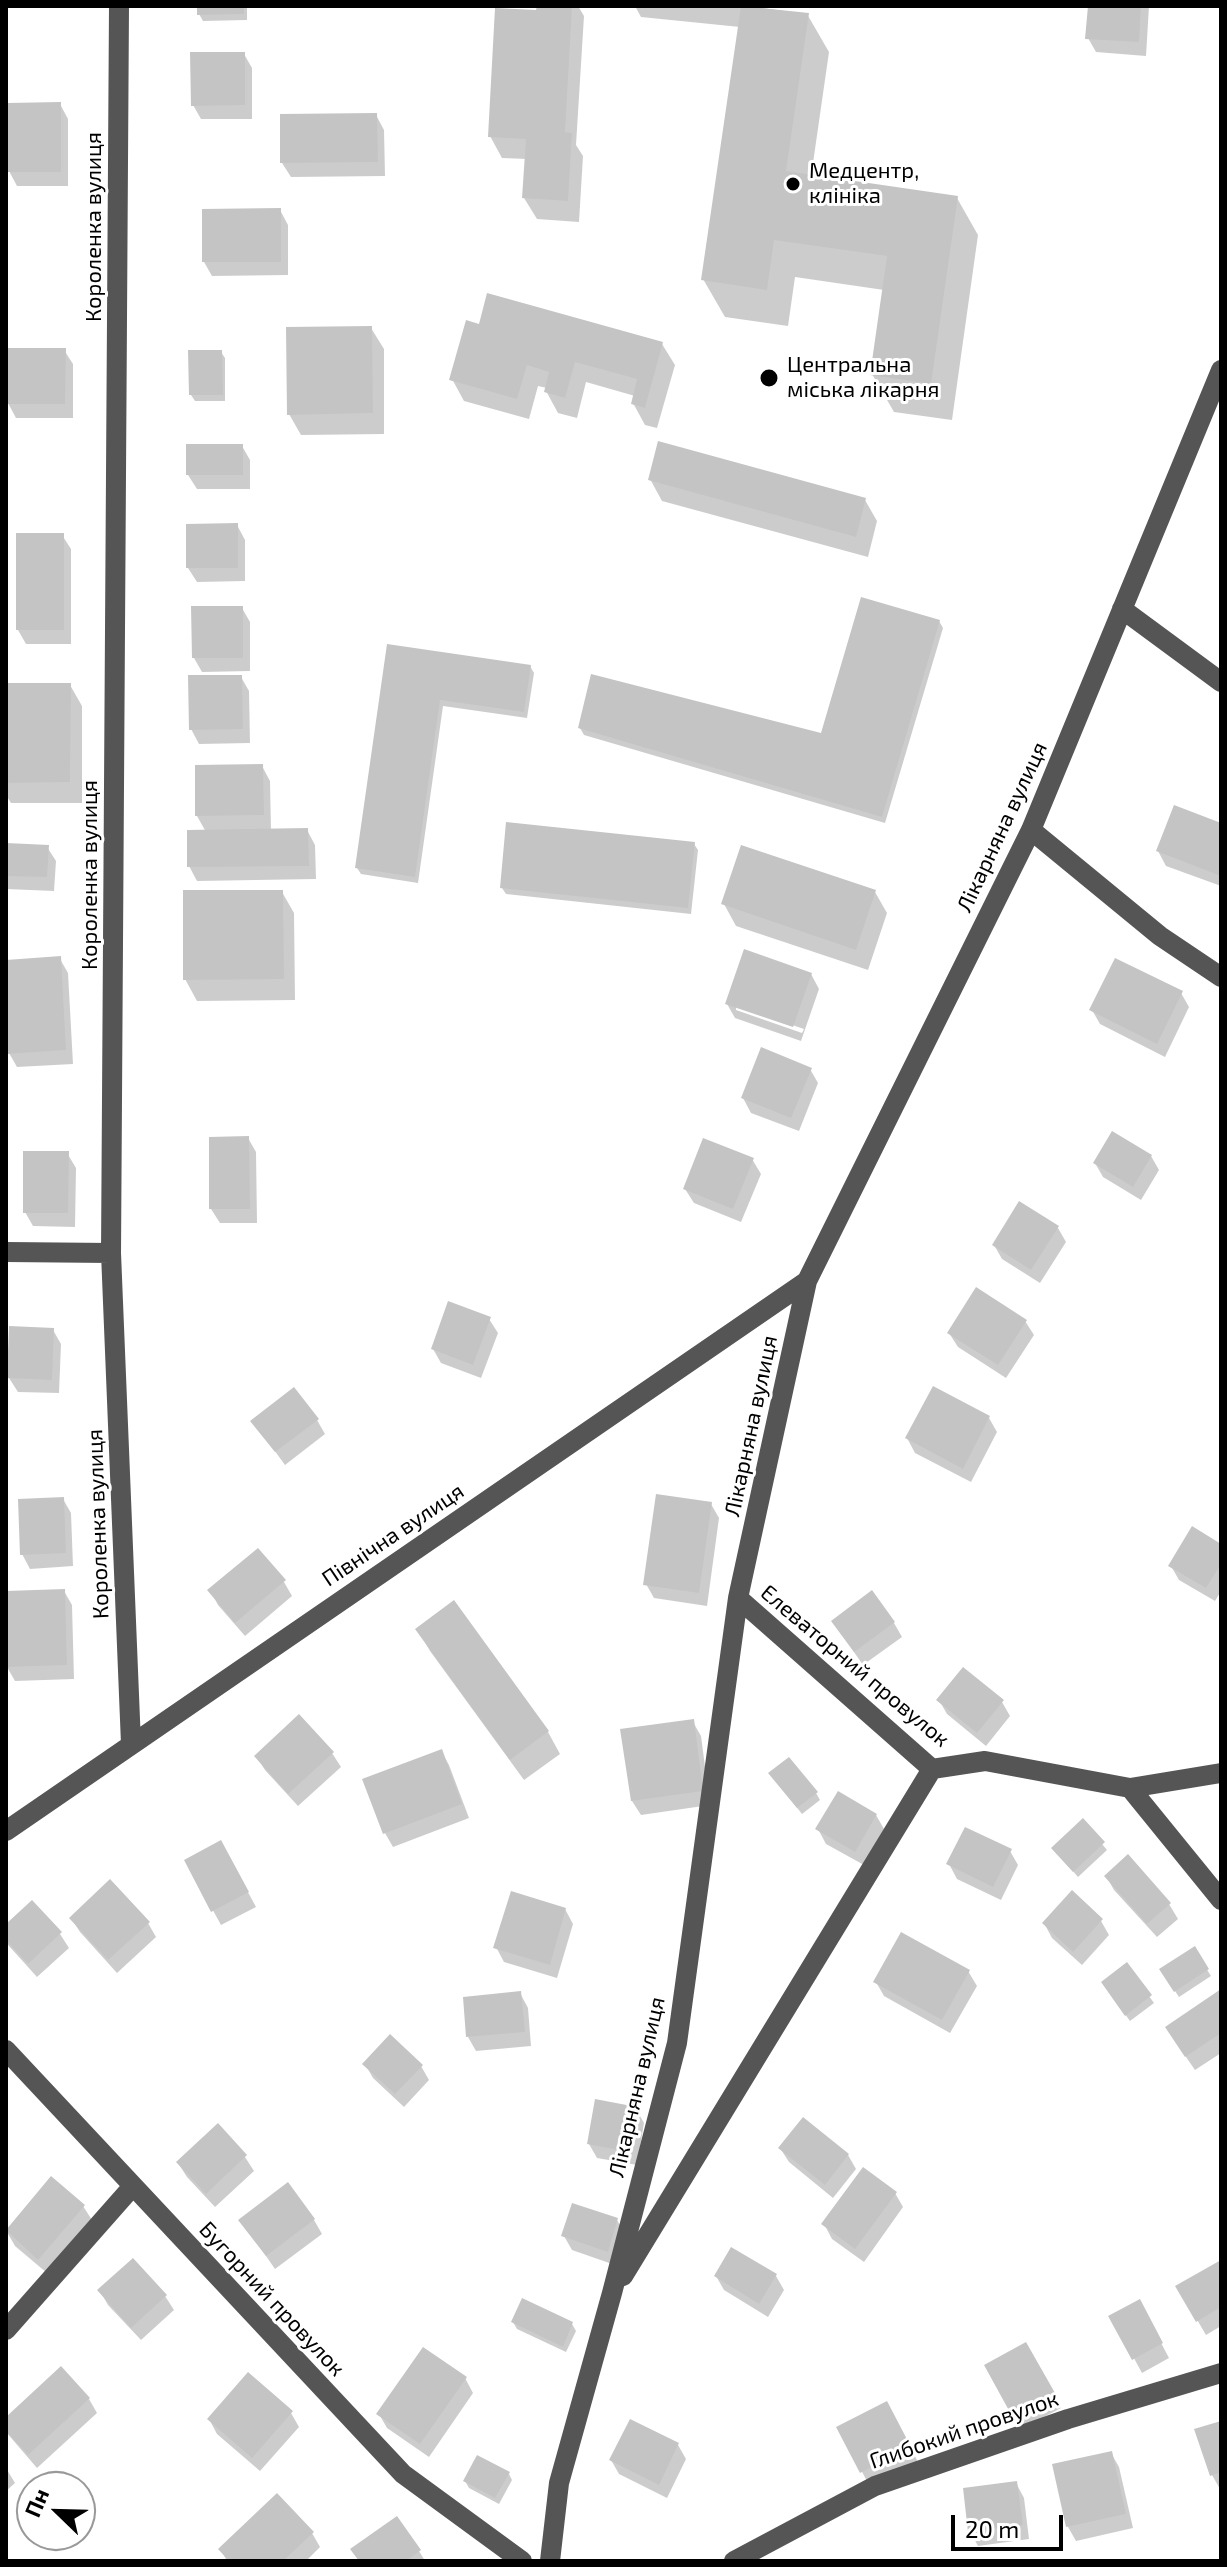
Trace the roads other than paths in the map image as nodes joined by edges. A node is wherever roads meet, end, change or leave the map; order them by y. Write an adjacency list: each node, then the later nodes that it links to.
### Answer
1 (119, 6): 8 (street, Короленка вулиця)
2 (1221, 370): 3 (street, Лікарняна вулиця)
3 (1122, 609): 4 (street); 5 (street, Лікарняна вулиця)
4 (1221, 682)
5 (1031, 830): 6 (street); 9 (street, Лікарняна вулиця)
6 (1221, 977)
7 (6, 1252): 8 (street)
8 (111, 1253): 11 (street, Короленка вулиця)
9 (807, 1281): 10 (street, Лікарняна вулиця); 11 (street, Північна вулиця)
10 (738, 1598): 12 (street, Елеваторний провулок); 19 (street, Лікарняна вулиця)
11 (131, 1744): 15 (street, Північна вулиця)
12 (932, 1769): 14 (street, Елеваторний провулок); 19 (street)
13 (1221, 1773): 14 (street, Елеваторний провулок)
14 (1130, 1788): 16 (street)
15 (6, 1831)
16 (1221, 1900)
17 (6, 2050): 18 (street, Бугорний провулок)
18 (133, 2186): 20 (street); 22 (street, Бугорний провулок)
19 (612, 2293): 23 (street, Лікарняна вулиця)
20 (6, 2330)
21 (1221, 2373): 24 (street, Глибокий провулок)
22 (522, 2561)
23 (550, 2561)
24 (734, 2561)

